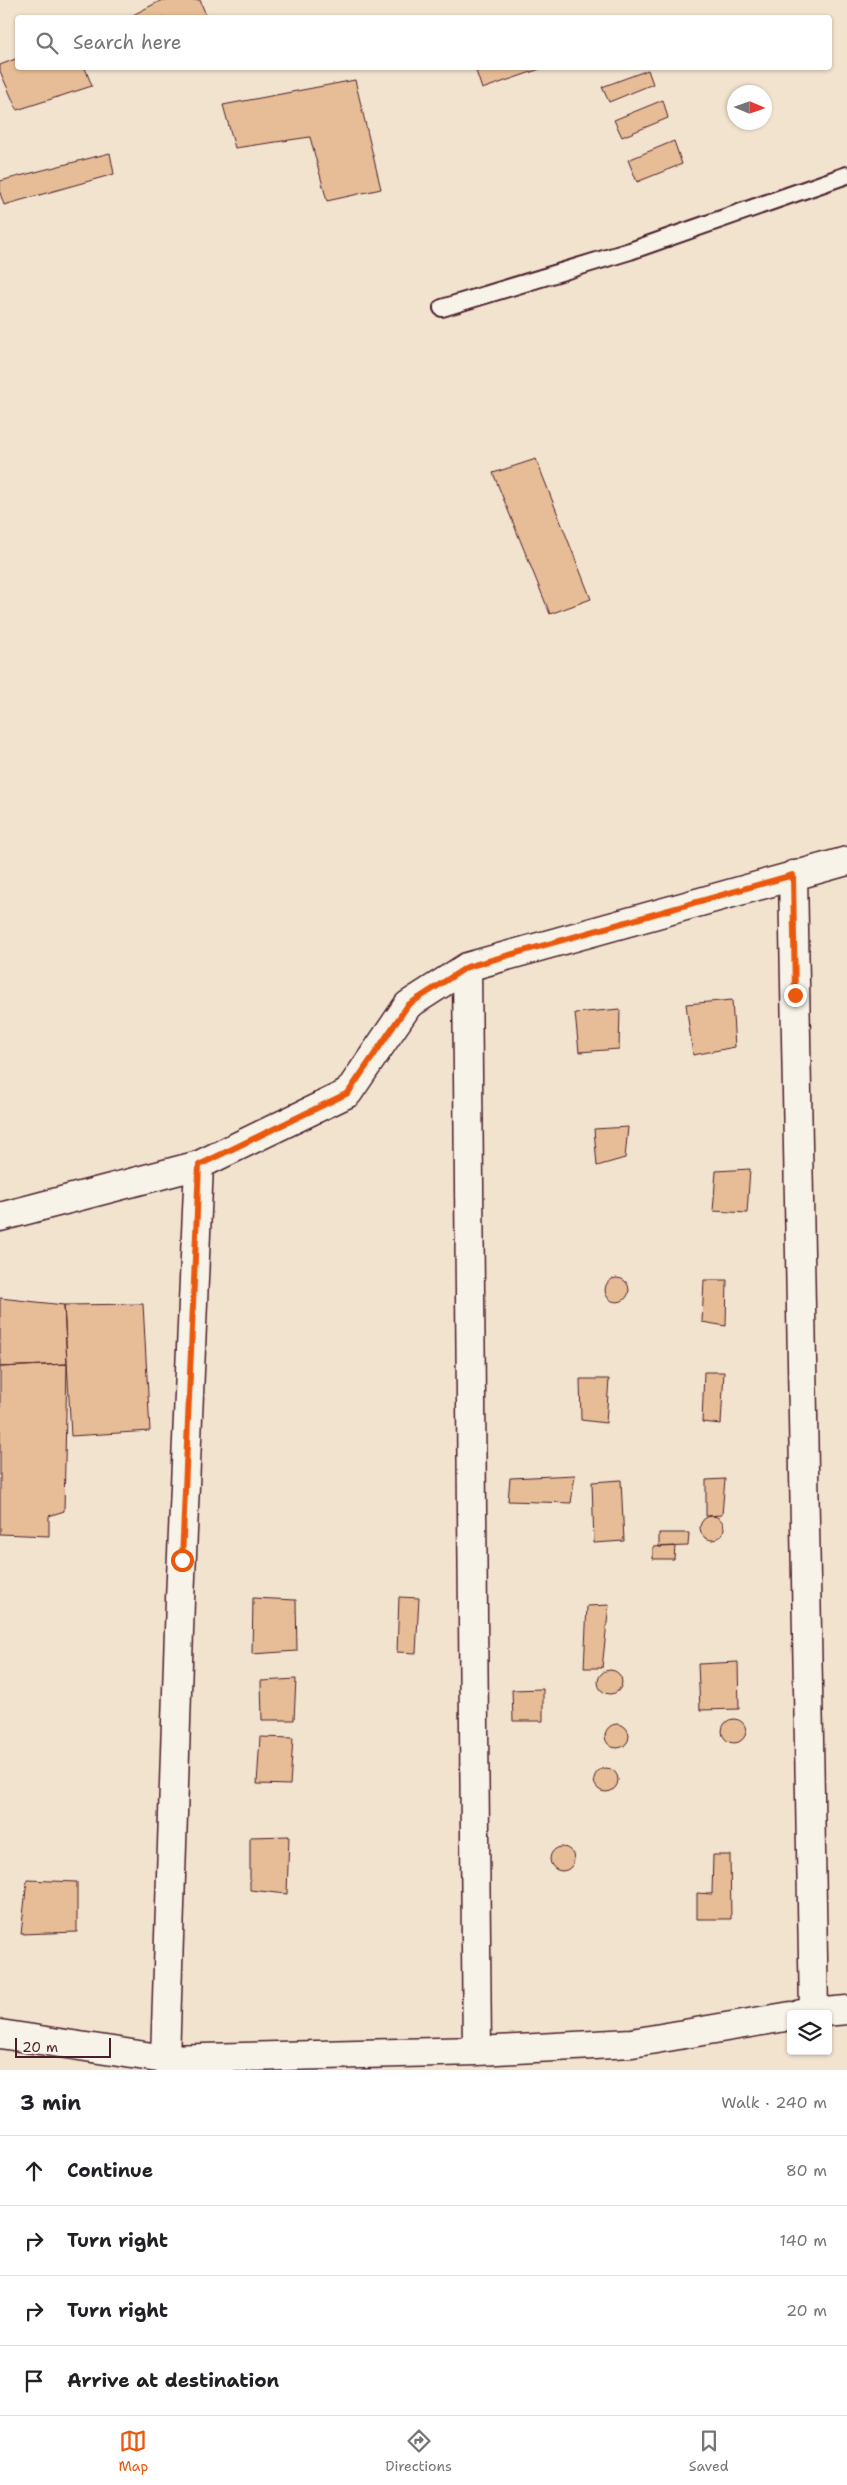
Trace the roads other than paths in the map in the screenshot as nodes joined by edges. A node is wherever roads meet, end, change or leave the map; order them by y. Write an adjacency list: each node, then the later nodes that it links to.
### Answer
1 (847, 175): 2 (lane)
2 (442, 308)
3 (847, 861): 4 (street)
4 (793, 875): 5 (street); 8 (street)
5 (467, 967): 6 (street); 13 (street)
6 (199, 1165): 7 (street); 14 (street)
7 (0, 1217)
8 (802, 2010)
9 (847, 2010): 10 (street)
10 (832, 2011)
11 (787, 2017): 13 (street)
12 (0, 2034): 14 (street)
13 (477, 2050): 14 (street)
14 (166, 2059)

